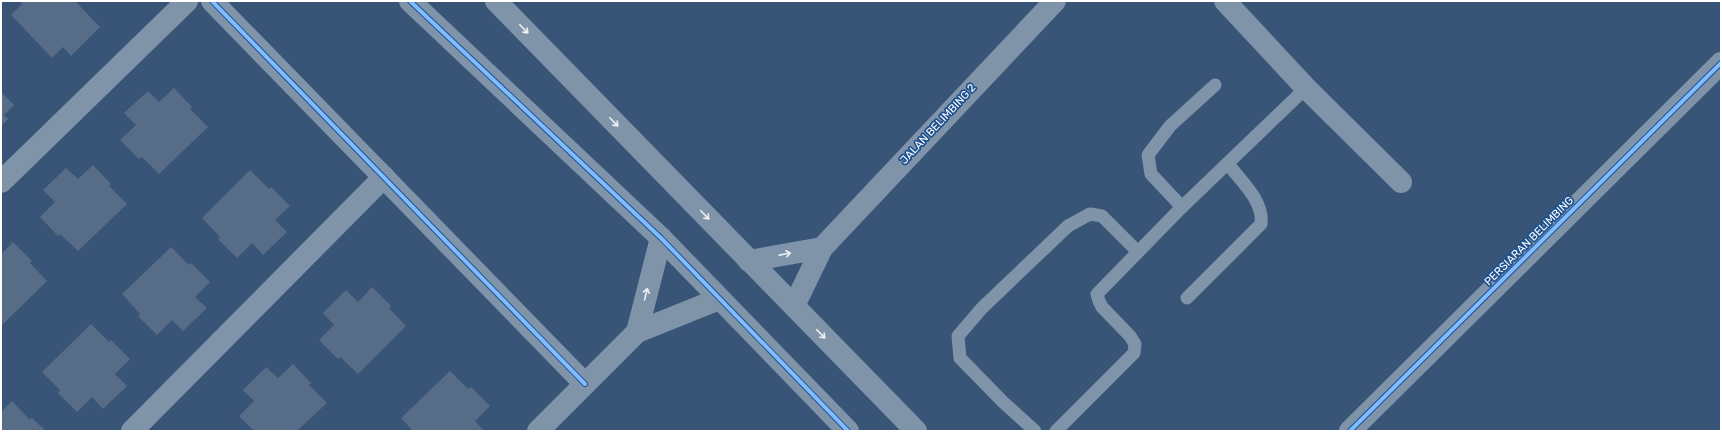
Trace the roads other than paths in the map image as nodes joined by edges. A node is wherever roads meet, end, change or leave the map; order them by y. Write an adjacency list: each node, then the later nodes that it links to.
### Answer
1 (187, 1): 12 (street)
2 (212, 1): 11 (street)
3 (410, 1): 15 (street)
4 (496, 1): 18 (street, one-way to 18)
5 (1055, 1): 16 (street, JALAN BELIMBING 2)
6 (1225, 1): 9 (street)
7 (1721, 63): 30 (street, PERSIARAN BELIMBING)
8 (1215, 85): 14 (lane)
9 (1306, 88): 10 (lane); 13 (street)
10 (1228, 164): 14 (lane); 19 (lane)
11 (384, 177): 23 (street); 24 (street)
12 (1, 182)
13 (1401, 182)
14 (1182, 207): 17 (lane)
15 (661, 238): 20 (street); 22 (street, one-way to 15)
16 (822, 248): 18 (street, one-way to 16); 21 (street, JALAN BELIMBING 2)
17 (1138, 252): 28 (lane); 29 (lane)
18 (749, 261): 21 (street)
19 (1187, 298)
20 (718, 299): 22 (street); 26 (street)
21 (794, 306): 27 (street, one-way to 27)
22 (637, 332): 23 (street)
23 (586, 384): 25 (street)
24 (132, 431)
25 (538, 431)
26 (848, 431)
27 (916, 431)
28 (1036, 431)
29 (1056, 431)
30 (1350, 431)

